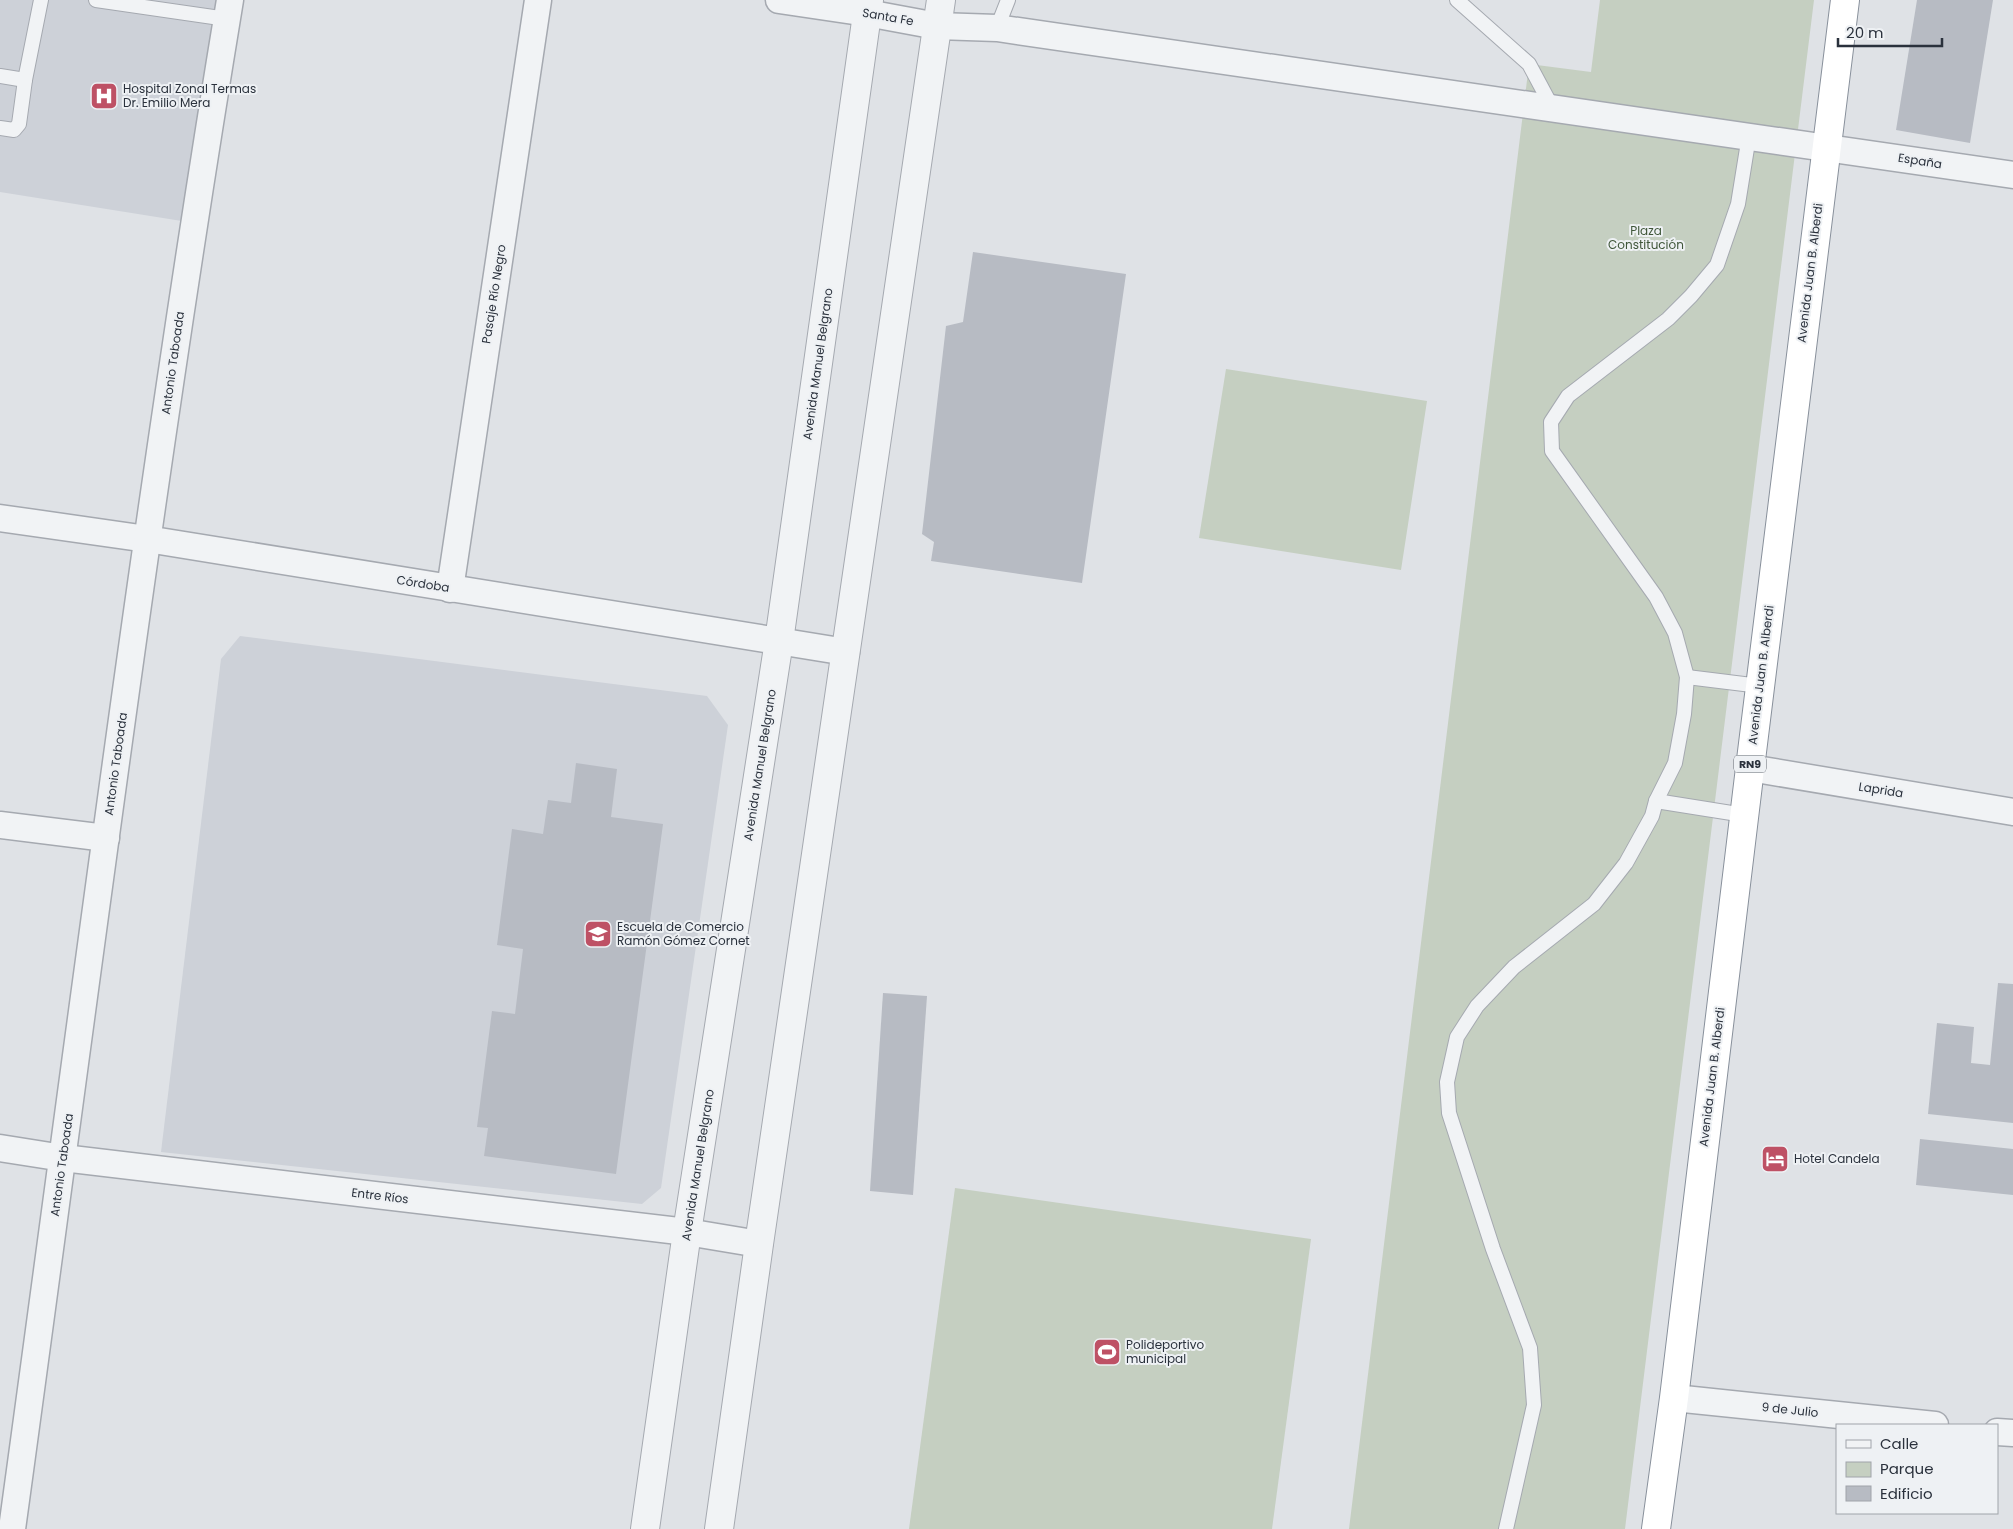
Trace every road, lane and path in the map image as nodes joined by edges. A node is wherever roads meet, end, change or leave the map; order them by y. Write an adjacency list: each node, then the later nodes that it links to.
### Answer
1 (41, 0): 14 (lane)
2 (96, 0): 10 (lane)
3 (538, 0): 22 (street, Pasaje Río Negro)
4 (779, 0): 9 (street, Santa Fe)
5 (941, 0): 11 (street)
6 (1008, 0): 12 (lane)
7 (1457, 0): 15 (lane)
8 (1845, 0): 18 (highway, Avenida Juan B. Alberdi / RN9)
9 (868, 6): 11 (street, Santa Fe); 23 (street, Avenida Manuel Belgrano)
10 (229, 10): 21 (street, Antonio Taboada)
11 (937, 26): 12 (street, Santa Fe); 24 (street)
12 (997, 28): 15 (street, Santa Fe)
13 (0, 76): 14 (lane)
14 (25, 80): 16 (lane)
15 (1552, 107): 17 (street, España)
16 (0, 128)
17 (1749, 136): 18 (street, España); 25 (lane)
18 (1826, 146): 19 (street, España); 26 (highway, Avenida Juan B. Alberdi / RN9)
19 (2013, 175)
20 (0, 518): 21 (street, Córdoba)
21 (146, 539): 22 (street, Córdoba); 32 (street, Antonio Taboada)
22 (450, 589): 23 (street, Córdoba)
23 (779, 640): 24 (street, Córdoba); 35 (street, Avenida Manuel Belgrano)
24 (846, 652): 36 (street)
25 (1688, 677): 26 (lane); 28 (lane)
26 (1760, 686): 27 (highway, Avenida Juan B. Alberdi / RN9)
27 (1750, 768): 29 (street, Laprida); 30 (highway, Avenida Juan B. Alberdi / RN9)
28 (1656, 801): 30 (lane); 44 (lane)
29 (2013, 812)
30 (1744, 815): 37 (highway, Avenida Juan B. Alberdi / RN9)
31 (0, 825): 32 (street)
32 (106, 838): 34 (street, Antonio Taboada)
33 (0, 1148): 34 (street, Entre Ríos)
34 (63, 1158): 35 (street, Entre Ríos); 41 (street, Antonio Taboada)
35 (687, 1232): 36 (street, Entre Ríos); 42 (street, Avenida Manuel Belgrano)
36 (759, 1244): 43 (street)
37 (1674, 1398): 38 (street, 9 de Julio); 45 (highway, Avenida Juan B. Alberdi / RN9)
38 (1926, 1424)
39 (1998, 1432): 40 (street)
40 (2013, 1433)
41 (12, 1529)
42 (645, 1529)
43 (719, 1529)
44 (1506, 1529)
45 (1656, 1529)

